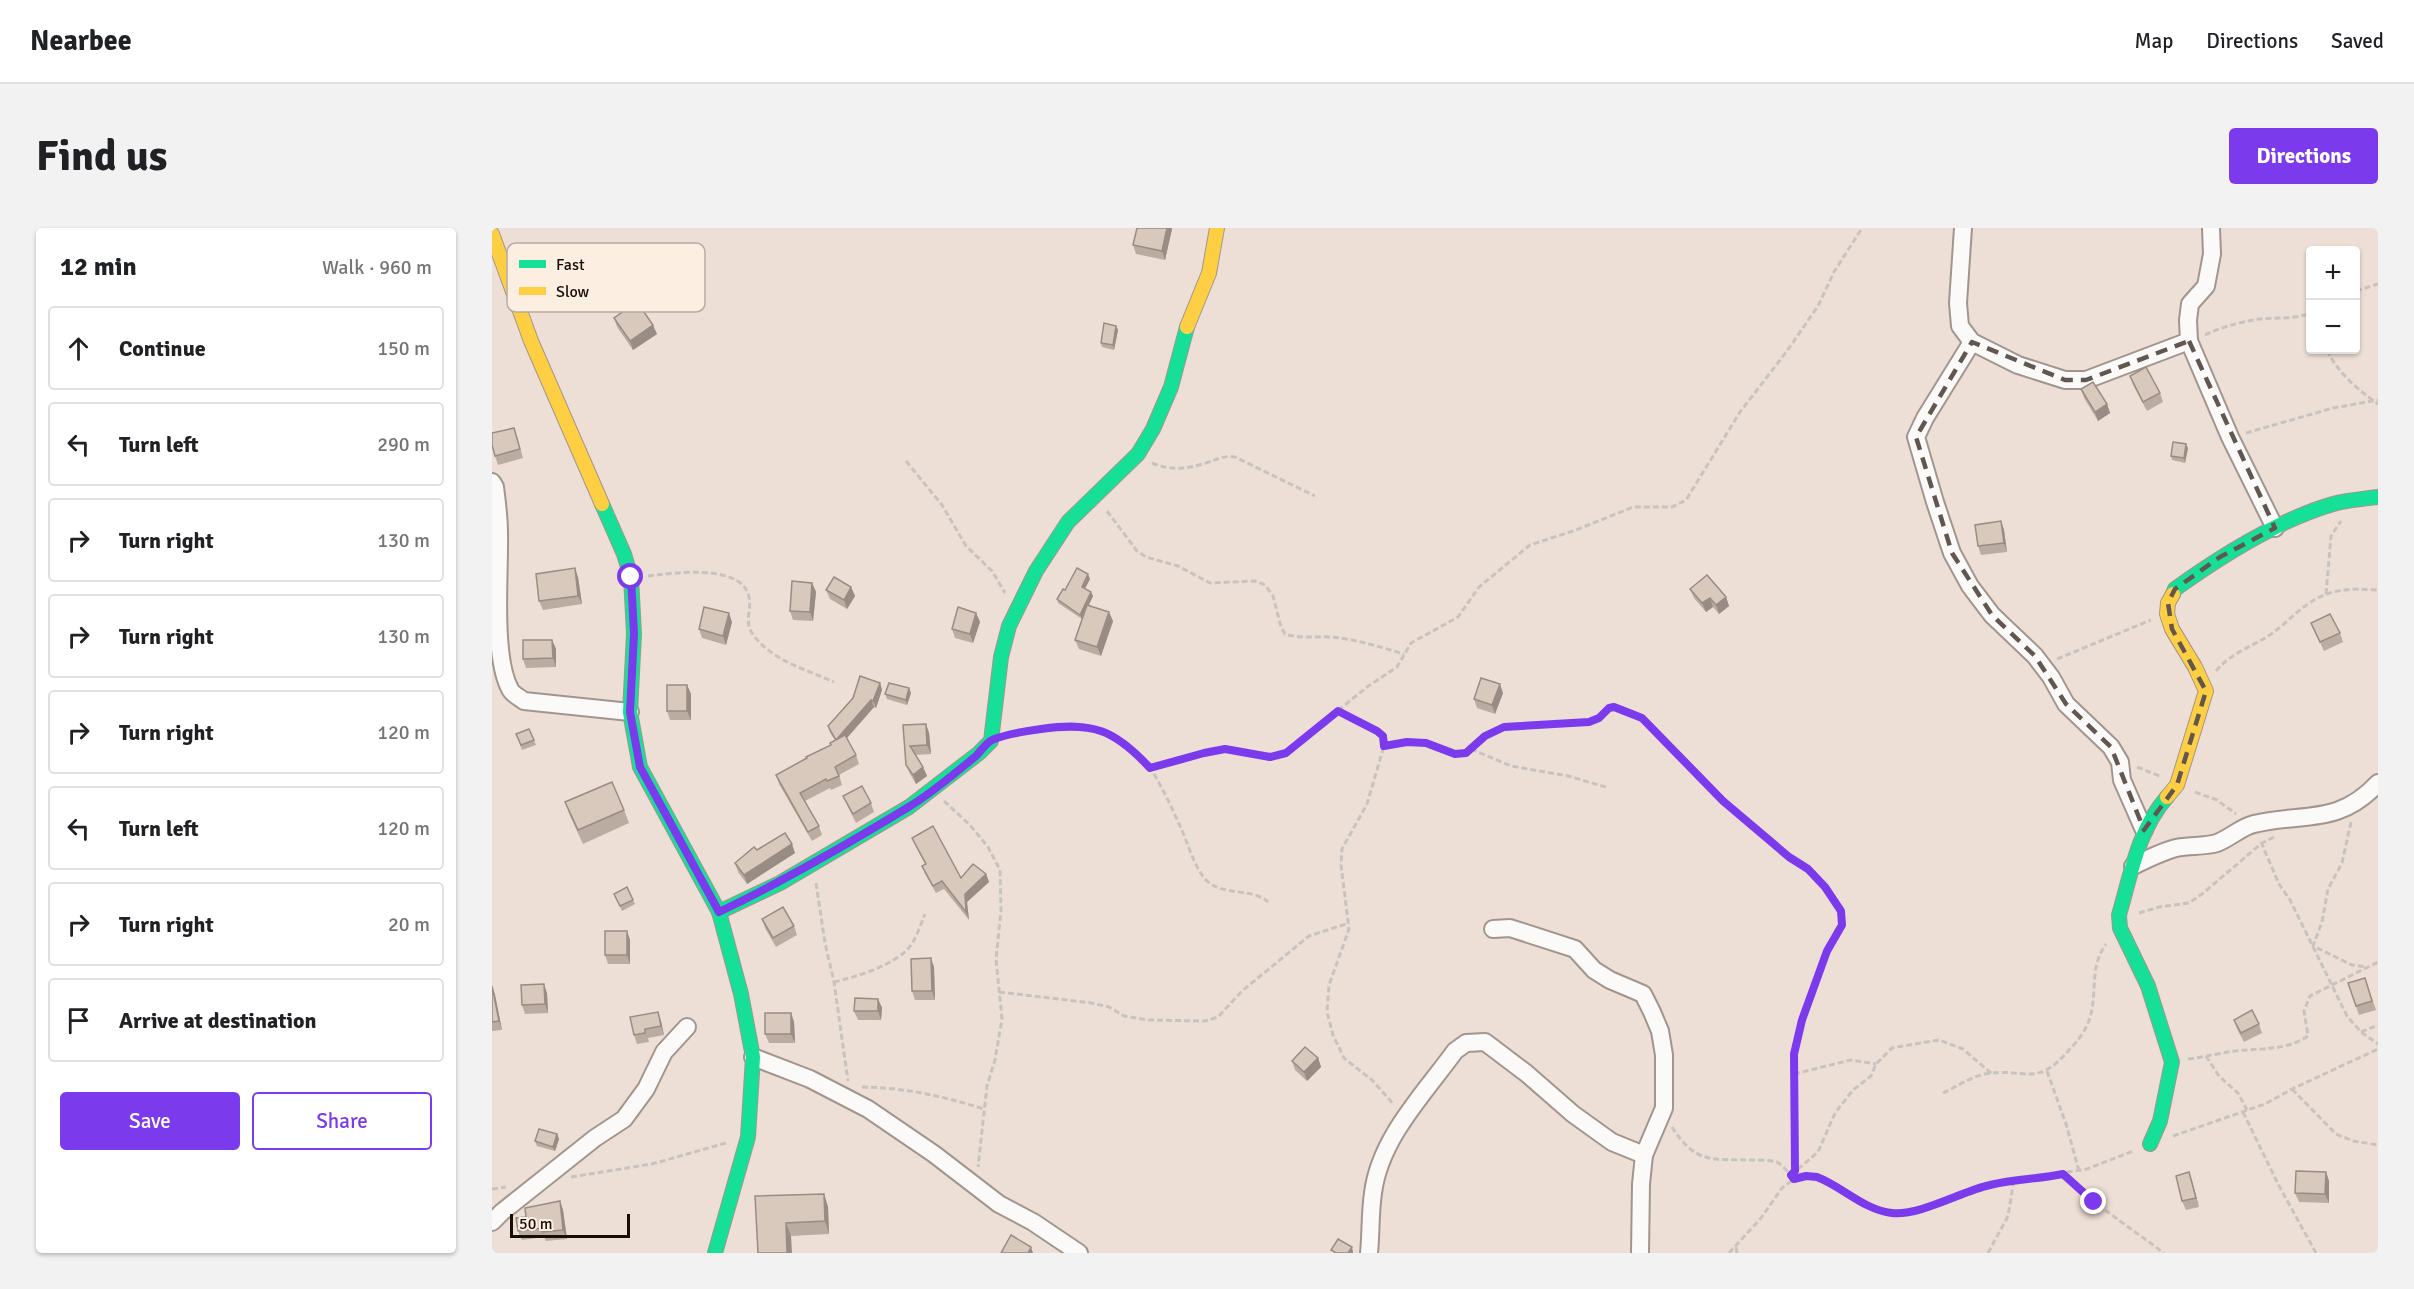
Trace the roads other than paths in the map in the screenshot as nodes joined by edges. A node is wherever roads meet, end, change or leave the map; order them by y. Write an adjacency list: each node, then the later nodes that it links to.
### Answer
1 (1217, 228): 16 (street)
2 (1963, 228): 7 (street)
3 (2211, 228): 8 (street)
4 (492, 234): 5 (street)
5 (507, 275)
6 (520, 312): 12 (street)
7 (1972, 342): 8 (street); 14 (street)
8 (2189, 342): 11 (street)
9 (492, 482): 12 (street)
10 (2378, 496): 11 (street)
11 (2276, 528): 14 (street)
12 (630, 712): 16 (street)
13 (2378, 783): 15 (street)
14 (2144, 830): 15 (street)
15 (2133, 866): 20 (street)
16 (719, 912): 19 (street)
17 (1493, 929): 21 (street)
18 (687, 1027): 22 (street)
19 (753, 1057): 23 (street); 24 (street)
20 (2150, 1144)
21 (1644, 1155): 25 (street); 26 (street)
22 (492, 1222)
23 (715, 1253)
24 (1079, 1253)
25 (1369, 1253)
26 (1640, 1253)

